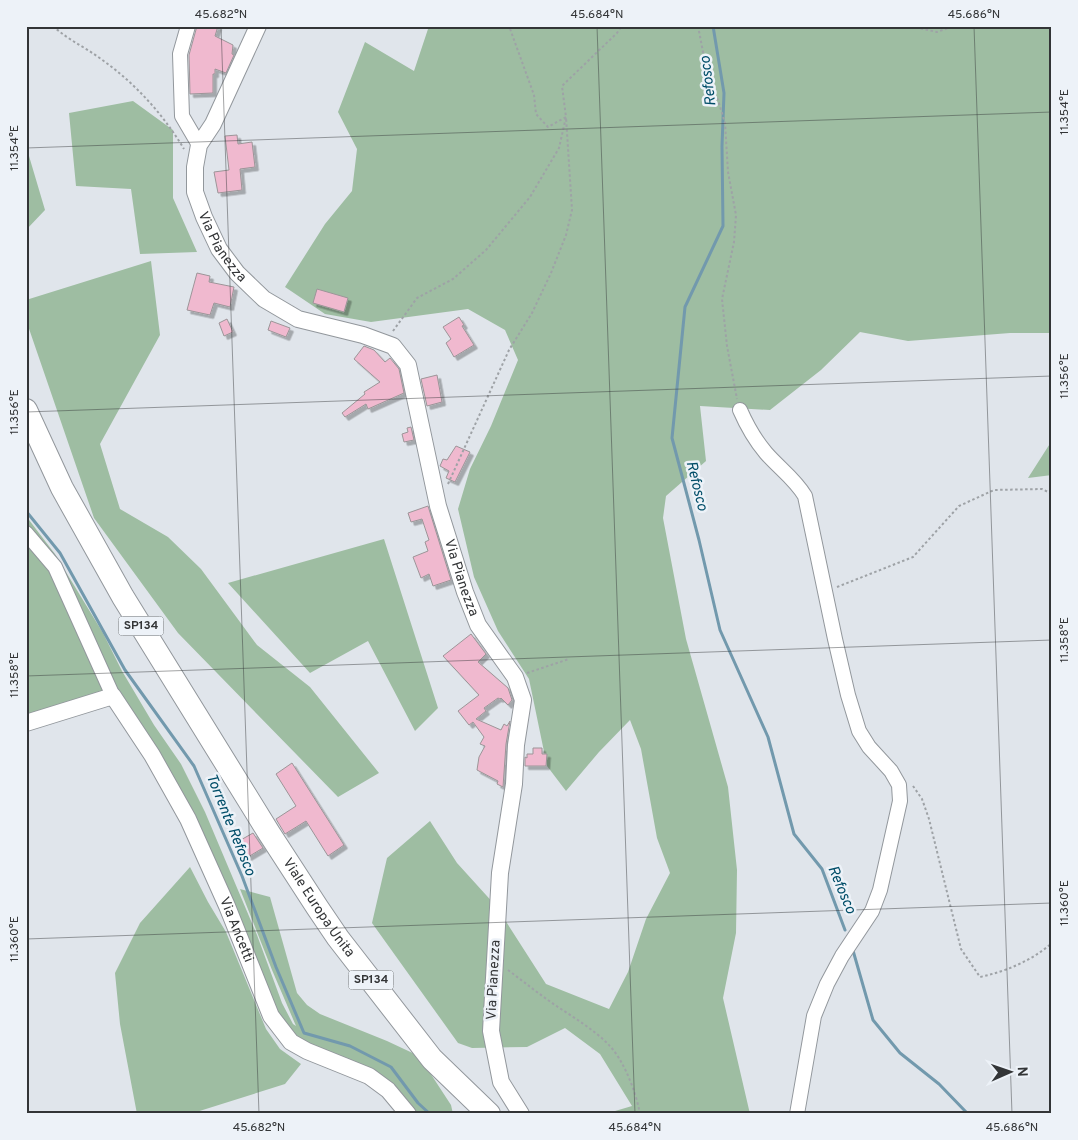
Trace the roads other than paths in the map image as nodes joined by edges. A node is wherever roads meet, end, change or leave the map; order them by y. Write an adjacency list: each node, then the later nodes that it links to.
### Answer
1 (188, 26): 3 (street)
2 (256, 30): 3 (street, Via Pianezza)
3 (199, 144): 11 (street, Via Pianezza)
4 (26, 410): 10 (highway, Viale Europa Unita / SP134)
5 (740, 410): 12 (street)
6 (26, 533): 7 (street, Via Ancetti)
7 (113, 696): 8 (street); 9 (street, Via Ancetti)
8 (26, 723)
9 (408, 1114)
10 (489, 1114)
11 (521, 1114)
12 (797, 1114)

